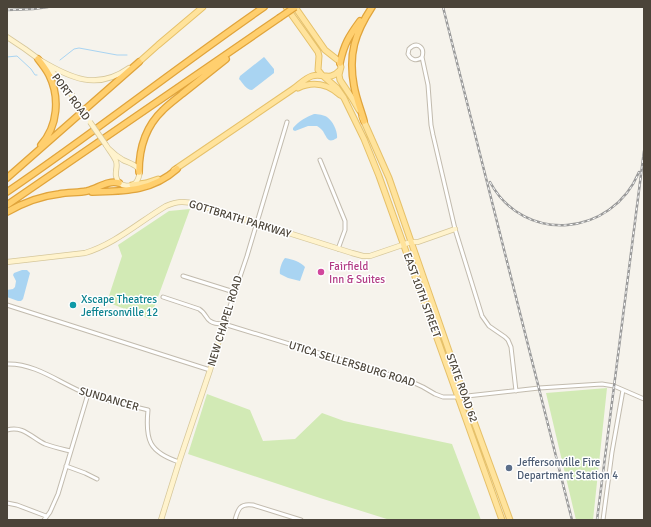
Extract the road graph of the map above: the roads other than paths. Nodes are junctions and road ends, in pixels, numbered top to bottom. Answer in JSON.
{"nodes":[{"id":1,"x":202,"y":7,"type":"edge"},
{"id":2,"x":264,"y":7,"type":"edge"},
{"id":3,"x":286,"y":7,"type":"edge"},
{"id":4,"x":295,"y":7,"type":"edge"},
{"id":5,"x":371,"y":7,"type":"edge"},
{"id":6,"x":7,"y":36,"type":"edge"},
{"id":7,"x":247,"y":40,"type":"junction"},
{"id":8,"x":422,"y":57,"type":"junction"},
{"id":9,"x":38,"y":59,"type":"junction"},
{"id":10,"x":139,"y":62,"type":"junction"},
{"id":11,"x":340,"y":63,"type":"junction"},
{"id":12,"x":339,"y":71,"type":"junction"},
{"id":13,"x":324,"y":77,"type":"junction"},
{"id":14,"x":293,"y":89,"type":"junction"},
{"id":15,"x":347,"y":104,"type":"junction"},
{"id":16,"x":364,"y":121,"type":"junction"},
{"id":17,"x":287,"y":122,"type":"dead end"},
{"id":18,"x":108,"y":147,"type":"junction"},
{"id":19,"x":31,"y":157,"type":"junction"},
{"id":20,"x":320,"y":160,"type":"dead end"},
{"id":21,"x":177,"y":169,"type":"junction"},
{"id":22,"x":139,"y":172,"type":"junction"},
{"id":23,"x":7,"y":178,"type":"edge"},
{"id":24,"x":119,"y":183,"type":"junction"},
{"id":25,"x":132,"y":185,"type":"junction"},
{"id":26,"x":88,"y":191,"type":"junction"},
{"id":27,"x":7,"y":192,"type":"edge"},
{"id":28,"x":7,"y":205,"type":"edge"},
{"id":29,"x":7,"y":212,"type":"edge"},
{"id":30,"x":257,"y":224,"type":"junction"},
{"id":31,"x":455,"y":229,"type":"junction"},
{"id":32,"x":411,"y":242,"type":"junction"},
{"id":33,"x":404,"y":244,"type":"junction"},
{"id":34,"x":338,"y":249,"type":"junction"},
{"id":35,"x":7,"y":262,"type":"edge"},
{"id":36,"x":183,"y":276,"type":"dead end"},
{"id":37,"x":234,"y":292,"type":"junction"},
{"id":38,"x":163,"y":297,"type":"dead end"},
{"id":39,"x":7,"y":305,"type":"edge"},
{"id":40,"x":224,"y":324,"type":"junction"},
{"id":41,"x":7,"y":364,"type":"edge"},
{"id":42,"x":210,"y":370,"type":"junction"},
{"id":43,"x":623,"y":390,"type":"junction"},
{"id":44,"x":516,"y":391,"type":"junction"},
{"id":45,"x":88,"y":394,"type":"junction"},
{"id":46,"x":465,"y":396,"type":"junction"},
{"id":47,"x":458,"y":397,"type":"junction"},
{"id":48,"x":644,"y":399,"type":"edge"},
{"id":49,"x":7,"y":430,"type":"edge"},
{"id":50,"x":70,"y":452,"type":"junction"},
{"id":51,"x":179,"y":462,"type":"junction"},
{"id":52,"x":66,"y":466,"type":"junction"},
{"id":53,"x":97,"y":479,"type":"dead end"},
{"id":54,"x":7,"y":503,"type":"edge"},
{"id":55,"x":45,"y":518,"type":"edge"},
{"id":56,"x":161,"y":520,"type":"edge"},
{"id":57,"x":235,"y":520,"type":"edge"},
{"id":58,"x":301,"y":520,"type":"edge"},
{"id":59,"x":502,"y":520,"type":"edge"},
{"id":60,"x":510,"y":520,"type":"edge"},
{"id":61,"x":603,"y":520,"type":"edge"}],
"edges":[{"from":1,"to":10,"type":"main road"},
{"from":2,"to":27,"type":"highway"},
{"from":3,"to":13,"type":"main road"},
{"from":4,"to":7,"type":"highway","bridge":true},
{"from":4,"to":11,"type":"main road"},
{"from":5,"to":11,"type":"highway"},
{"from":5,"to":16,"type":"highway"},
{"from":6,"to":9,"type":"street","name":"PORT ROAD"},
{"from":7,"to":22,"type":"highway"},
{"from":7,"to":28,"type":"highway"},
{"from":8,"to":8,"type":"street"},
{"from":8,"to":31,"type":"street"},
{"from":9,"to":10,"type":"street"},
{"from":9,"to":18,"type":"street","name":"PORT ROAD","bridge":true},
{"from":9,"to":19,"type":"highway"},
{"from":10,"to":19,"type":"highway"},
{"from":11,"to":12,"type":"main road"},
{"from":12,"to":13,"type":"main road"},
{"from":12,"to":16,"type":"main road"},
{"from":13,"to":14,"type":"main road"},
{"from":13,"to":15,"type":"main road","name":"EAST 10TH STREET"},
{"from":14,"to":15,"type":"main road"},
{"from":14,"to":21,"type":"main road"},
{"from":15,"to":33,"type":"main road","name":"EAST 10TH STREET"},
{"from":16,"to":32,"type":"main road","name":"STATE ROAD 62"},
{"from":17,"to":30,"type":"street","name":"NEW CHAPEL ROAD"},
{"from":18,"to":22,"type":"street"},
{"from":18,"to":24,"type":"street"},
{"from":19,"to":23,"type":"highway"},
{"from":20,"to":34,"type":"street"},
{"from":21,"to":25,"type":"main road"},
{"from":21,"to":26,"type":"highway"},
{"from":22,"to":25,"type":"street"},
{"from":24,"to":25,"type":"street"},
{"from":24,"to":26,"type":"highway"},
{"from":26,"to":29,"type":"highway"},
{"from":30,"to":34,"type":"street","name":"GOTTBRATH PARKWAY"},
{"from":30,"to":35,"type":"street","name":"GOTTBRATH PARKWAY"},
{"from":30,"to":37,"type":"street","name":"NEW CHAPEL ROAD"},
{"from":31,"to":32,"type":"street","name":"GOTTBRATH PARKWAY"},
{"from":31,"to":44,"type":"street"},
{"from":32,"to":33,"type":"street","name":"GOTTBRATH PARKWAY"},
{"from":32,"to":46,"type":"main road","name":"STATE ROAD 62"},
{"from":33,"to":34,"type":"street","name":"GOTTBRATH PARKWAY"},
{"from":33,"to":47,"type":"main road","name":"EAST 10TH STREET"},
{"from":36,"to":37,"type":"street"},
{"from":37,"to":40,"type":"street","name":"NEW CHAPEL ROAD"},
{"from":38,"to":40,"type":"street","name":"UTICA SELLERSBURG ROAD"},
{"from":39,"to":42,"type":"street"},
{"from":40,"to":42,"type":"street","name":"NEW CHAPEL ROAD"},
{"from":40,"to":47,"type":"street","name":"UTICA SELLERSBURG ROAD"},
{"from":41,"to":45,"type":"street","name":"SUNDANCER"},
{"from":42,"to":51,"type":"street","name":"NEW CHAPEL ROAD"},
{"from":43,"to":44,"type":"street","name":"UTICA SELLERSBURG ROAD"},
{"from":43,"to":48,"type":"street","name":"UTICA SELLERSBURG ROAD"},
{"from":43,"to":61,"type":"street"},
{"from":44,"to":46,"type":"street","name":"UTICA SELLERSBURG ROAD"},
{"from":45,"to":50,"type":"street"},
{"from":45,"to":51,"type":"street","name":"SUNDANCER"},
{"from":46,"to":47,"type":"street","name":"UTICA SELLERSBURG ROAD"},
{"from":46,"to":60,"type":"main road","name":"STATE ROAD 62"},
{"from":47,"to":59,"type":"main road","name":"EAST 10TH STREET"},
{"from":49,"to":50,"type":"street"},
{"from":50,"to":52,"type":"street"},
{"from":51,"to":56,"type":"street","name":"NEW CHAPEL ROAD"},
{"from":52,"to":53,"type":"street"},
{"from":52,"to":55,"type":"street"},
{"from":54,"to":55,"type":"street"},
{"from":57,"to":58,"type":"street"}]}
